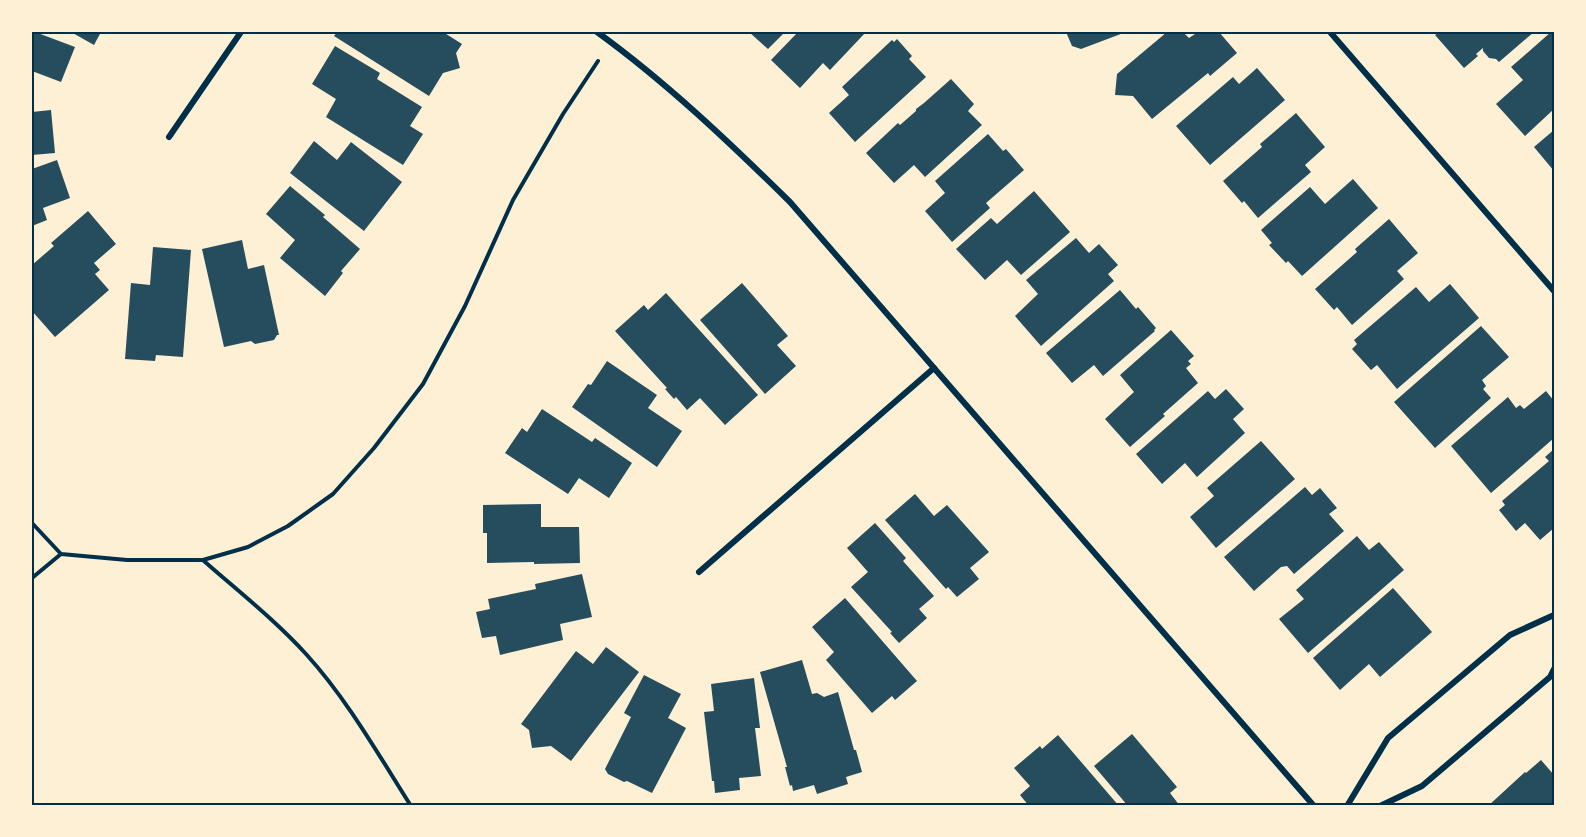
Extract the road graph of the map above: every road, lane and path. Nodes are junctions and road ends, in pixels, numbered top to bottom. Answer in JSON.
{"nodes":[{"id":1,"x":241,"y":32,"type":"edge"},
{"id":2,"x":597,"y":32,"type":"edge"},
{"id":3,"x":1330,"y":32,"type":"edge"},
{"id":4,"x":611,"y":42,"type":"junction"},
{"id":5,"x":169,"y":137,"type":"dead end"},
{"id":6,"x":1554,"y":291,"type":"edge"},
{"id":7,"x":934,"y":368,"type":"junction"},
{"id":8,"x":32,"y":523,"type":"edge"},
{"id":9,"x":61,"y":554,"type":"junction"},
{"id":10,"x":203,"y":560,"type":"junction"},
{"id":11,"x":699,"y":572,"type":"dead end"},
{"id":12,"x":32,"y":578,"type":"edge"},
{"id":13,"x":1554,"y":615,"type":"edge"},
{"id":14,"x":1554,"y":669,"type":"edge"},
{"id":15,"x":411,"y":806,"type":"edge"},
{"id":16,"x":1314,"y":806,"type":"edge"},
{"id":17,"x":1347,"y":806,"type":"edge"},
{"id":18,"x":1380,"y":806,"type":"edge"}],
"edges":[{"from":1,"to":5,"type":"street"},
{"from":2,"to":4,"type":"street"},
{"from":3,"to":6,"type":"street"},
{"from":4,"to":7,"type":"street"},
{"from":4,"to":10,"type":"path"},
{"from":7,"to":11,"type":"street"},
{"from":7,"to":16,"type":"street"},
{"from":8,"to":9,"type":"path"},
{"from":9,"to":10,"type":"path"},
{"from":9,"to":12,"type":"path"},
{"from":10,"to":15,"type":"path"},
{"from":13,"to":17,"type":"street"},
{"from":14,"to":18,"type":"street"}]}
